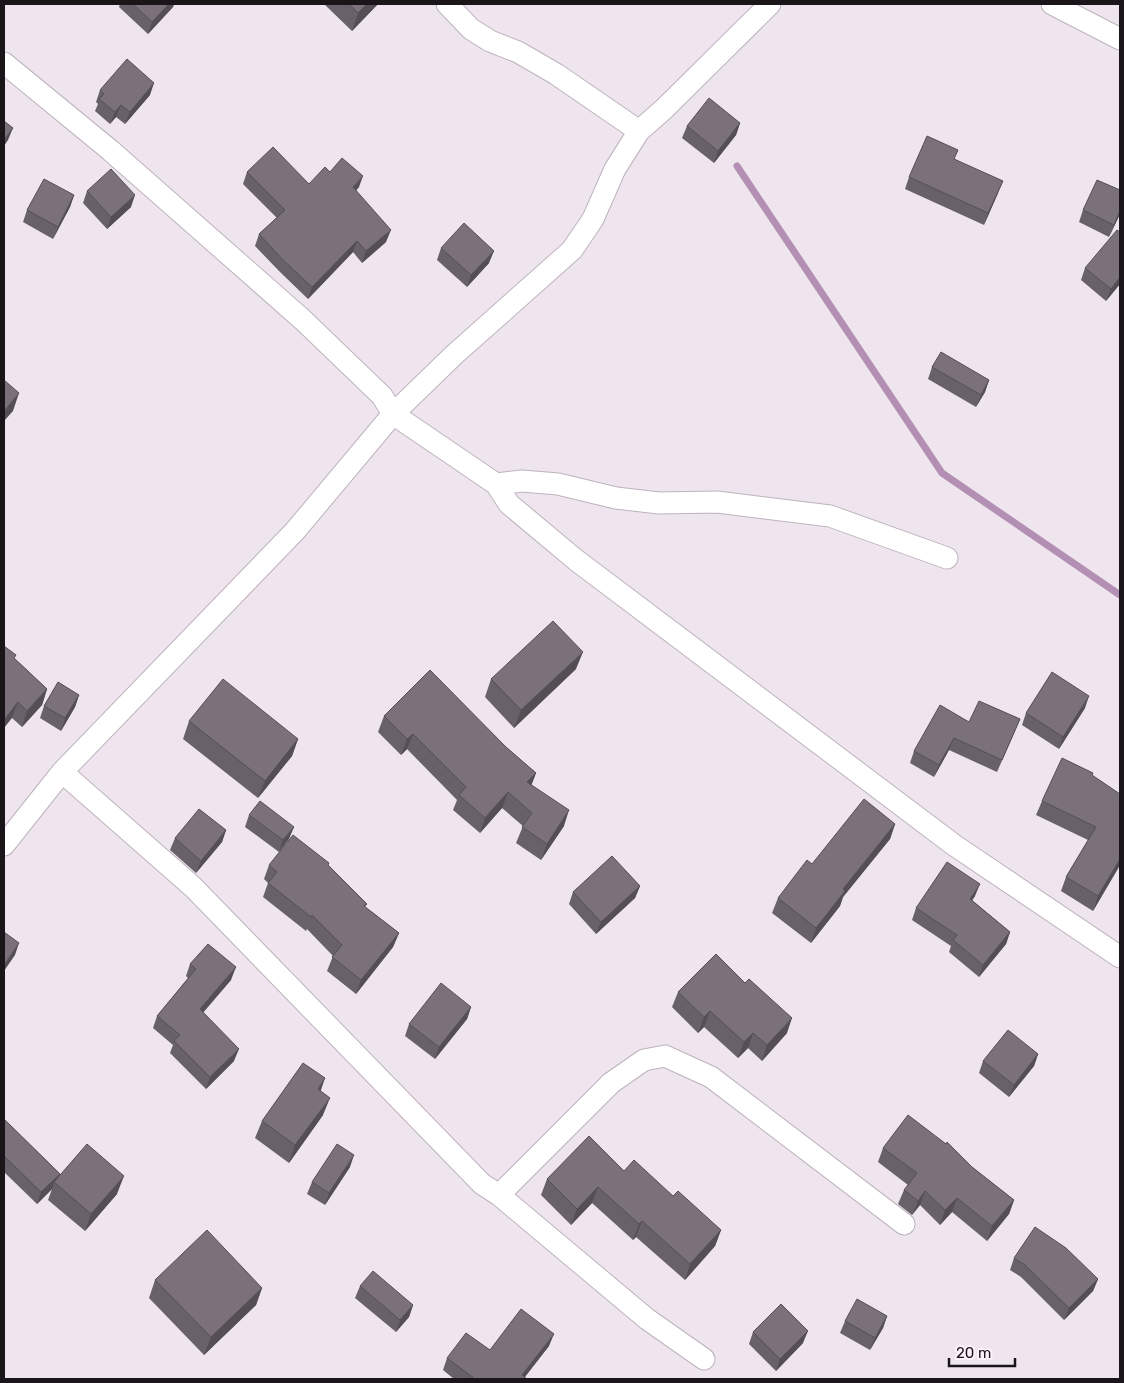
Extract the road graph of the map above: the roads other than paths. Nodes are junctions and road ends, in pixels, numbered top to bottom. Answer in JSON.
{"nodes":[{"id":1,"x":447,"y":4,"type":"edge"},
{"id":2,"x":770,"y":4,"type":"edge"},
{"id":3,"x":1052,"y":4,"type":"edge"},
{"id":4,"x":1120,"y":39,"type":"edge"},
{"id":5,"x":4,"y":63,"type":"edge"},
{"id":6,"x":639,"y":131,"type":"junction"},
{"id":7,"x":393,"y":414,"type":"junction"},
{"id":8,"x":496,"y":484,"type":"junction"},
{"id":9,"x":947,"y":558,"type":"dead end"},
{"id":10,"x":62,"y":772,"type":"junction"},
{"id":11,"x":4,"y":844,"type":"edge"},
{"id":12,"x":1120,"y":957,"type":"edge"},
{"id":13,"x":499,"y":1195,"type":"junction"},
{"id":14,"x":904,"y":1224,"type":"dead end"},
{"id":15,"x":704,"y":1360,"type":"dead end"}],
"edges":[{"from":1,"to":6,"type":"street"},
{"from":2,"to":6,"type":"street"},
{"from":3,"to":4,"type":"street"},
{"from":5,"to":7,"type":"street"},
{"from":6,"to":7,"type":"street"},
{"from":7,"to":8,"type":"street"},
{"from":7,"to":10,"type":"street"},
{"from":8,"to":9,"type":"street"},
{"from":8,"to":12,"type":"street"},
{"from":10,"to":11,"type":"street"},
{"from":10,"to":13,"type":"street"},
{"from":13,"to":14,"type":"street"},
{"from":13,"to":15,"type":"street"}]}
